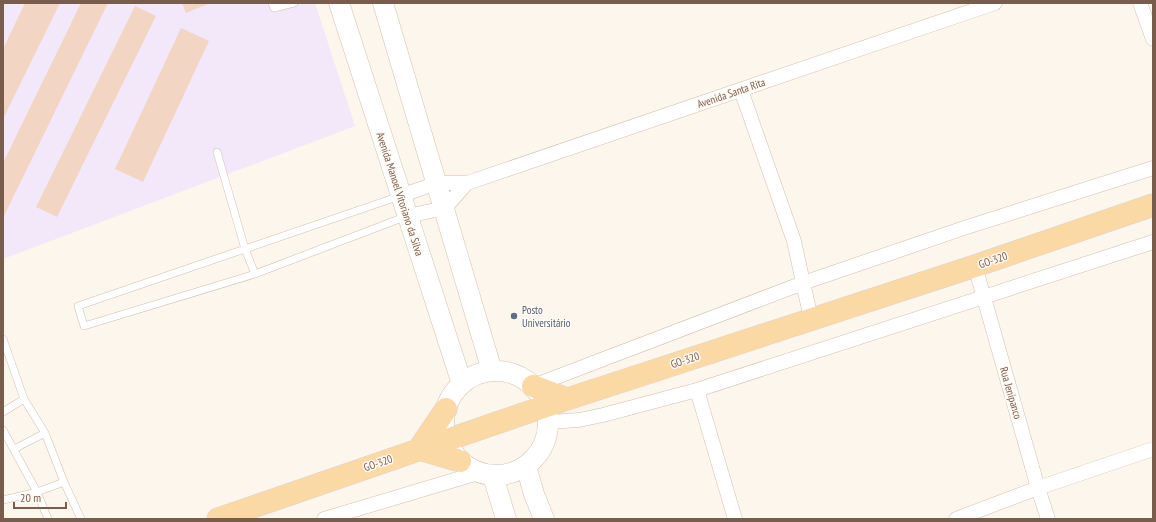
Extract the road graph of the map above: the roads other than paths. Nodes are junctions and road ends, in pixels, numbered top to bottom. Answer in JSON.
{"nodes":[{"id":1,"x":272,"y":3,"type":"edge"},
{"id":2,"x":294,"y":3,"type":"edge"},
{"id":3,"x":339,"y":3,"type":"edge"},
{"id":4,"x":384,"y":3,"type":"edge"},
{"id":5,"x":995,"y":3,"type":"edge"},
{"id":6,"x":1140,"y":3,"type":"edge"},
{"id":7,"x":1153,"y":39,"type":"edge"},
{"id":8,"x":741,"y":90,"type":"junction"},
{"id":9,"x":218,"y":152,"type":"dead end"},
{"id":10,"x":1153,"y":168,"type":"edge"},
{"id":11,"x":437,"y":183,"type":"junction"},
{"id":12,"x":467,"y":183,"type":"junction"},
{"id":13,"x":400,"y":196,"type":"junction"},
{"id":14,"x":1153,"y":205,"type":"edge"},
{"id":15,"x":445,"y":208,"type":"junction"},
{"id":16,"x":407,"y":216,"type":"junction"},
{"id":17,"x":1153,"y":242,"type":"edge"},
{"id":18,"x":245,"y":249,"type":"junction"},
{"id":19,"x":975,"y":266,"type":"junction"},
{"id":20,"x":255,"y":274,"type":"junction"},
{"id":21,"x":803,"y":283,"type":"junction"},
{"id":22,"x":984,"y":297,"type":"junction"},
{"id":23,"x":811,"y":319,"type":"junction"},
{"id":24,"x":3,"y":339,"type":"edge"},
{"id":25,"x":492,"y":371,"type":"junction"},
{"id":26,"x":462,"y":384,"type":"junction"},
{"id":27,"x":533,"y":386,"type":"junction"},
{"id":28,"x":697,"y":390,"type":"junction"},
{"id":29,"x":24,"y":399,"type":"junction"},
{"id":30,"x":567,"y":399,"type":"junction"},
{"id":31,"x":446,"y":409,"type":"junction"},
{"id":32,"x":3,"y":412,"type":"edge"},
{"id":33,"x":548,"y":414,"type":"junction"},
{"id":34,"x":3,"y":430,"type":"edge"},
{"id":35,"x":44,"y":433,"type":"junction"},
{"id":36,"x":446,"y":439,"type":"junction"},
{"id":37,"x":14,"y":449,"type":"junction"},
{"id":38,"x":419,"y":449,"type":"junction"},
{"id":39,"x":1153,"y":449,"type":"edge"},
{"id":40,"x":460,"y":461,"type":"junction"},
{"id":41,"x":526,"y":466,"type":"junction"},
{"id":42,"x":486,"y":474,"type":"junction"},
{"id":43,"x":64,"y":482,"type":"junction"},
{"id":44,"x":1038,"y":488,"type":"junction"},
{"id":45,"x":37,"y":492,"type":"junction"},
{"id":46,"x":3,"y":500,"type":"edge"},
{"id":47,"x":48,"y":519,"type":"edge"},
{"id":48,"x":81,"y":519,"type":"edge"},
{"id":49,"x":218,"y":519,"type":"edge"},
{"id":50,"x":324,"y":519,"type":"edge"},
{"id":51,"x":506,"y":519,"type":"edge"},
{"id":52,"x":544,"y":519,"type":"edge"},
{"id":53,"x":735,"y":519,"type":"edge"},
{"id":54,"x":956,"y":519,"type":"edge"},
{"id":55,"x":1048,"y":519,"type":"edge"}],
"edges":[{"from":1,"to":2,"type":"lane"},
{"from":3,"to":13,"type":"street","name":"Avenida Manoel Vitoriano da Silva"},
{"from":4,"to":11,"type":"street"},
{"from":5,"to":8,"type":"street","name":"Avenida Santa Rita"},
{"from":6,"to":7,"type":"street"},
{"from":8,"to":12,"type":"street","name":"Avenida Santa Rita"},
{"from":8,"to":21,"type":"street"},
{"from":9,"to":18,"type":"lane"},
{"from":10,"to":21,"type":"street"},
{"from":11,"to":12,"type":"street","name":"Avenida Santa Rita"},
{"from":11,"to":13,"type":"street","name":"Avenida Santa Rita"},
{"from":11,"to":15,"type":"street"},
{"from":12,"to":15,"type":"street","name":"Avenida Santa Rita"},
{"from":13,"to":16,"type":"street","name":"Avenida Manoel Vitoriano da Silva"},
{"from":13,"to":18,"type":"lane"},
{"from":14,"to":19,"type":"main road","name":"GO-320","number":"GO-320"},
{"from":15,"to":16,"type":"street"},
{"from":15,"to":25,"type":"street"},
{"from":16,"to":20,"type":"lane"},
{"from":16,"to":26,"type":"street","name":"Avenida Manoel Vitoriano da Silva"},
{"from":17,"to":22,"type":"street"},
{"from":18,"to":20,"type":"lane"},
{"from":18,"to":20,"type":"lane"},
{"from":19,"to":22,"type":"street","name":"Rua Jenipanco"},
{"from":19,"to":23,"type":"main road","name":"GO-320","number":"GO-320"},
{"from":21,"to":23,"type":"street"},
{"from":21,"to":27,"type":"street"},
{"from":22,"to":28,"type":"street"},
{"from":22,"to":44,"type":"street","name":"Rua Jenipanco"},
{"from":23,"to":30,"type":"main road","name":"GO-320","number":"GO-320"},
{"from":24,"to":29,"type":"lane"},
{"from":25,"to":26,"type":"street"},
{"from":25,"to":27,"type":"street"},
{"from":26,"to":31,"type":"street"},
{"from":27,"to":30,"type":"main road"},
{"from":27,"to":33,"type":"street"},
{"from":28,"to":33,"type":"street"},
{"from":28,"to":53,"type":"street"},
{"from":29,"to":32,"type":"lane"},
{"from":29,"to":35,"type":"lane"},
{"from":30,"to":33,"type":"main road","name":"GO-320","number":"GO-320"},
{"from":31,"to":36,"type":"street"},
{"from":31,"to":38,"type":"main road"},
{"from":33,"to":36,"type":"main road","name":"GO-320","number":"GO-320"},
{"from":33,"to":41,"type":"street"},
{"from":34,"to":37,"type":"lane"},
{"from":35,"to":37,"type":"lane"},
{"from":35,"to":43,"type":"lane"},
{"from":36,"to":38,"type":"main road","name":"GO-320","number":"GO-320"},
{"from":36,"to":40,"type":"street"},
{"from":37,"to":45,"type":"lane"},
{"from":38,"to":40,"type":"main road"},
{"from":38,"to":49,"type":"main road","name":"GO-320","number":"GO-320"},
{"from":39,"to":44,"type":"street"},
{"from":40,"to":42,"type":"street"},
{"from":41,"to":42,"type":"street"},
{"from":41,"to":52,"type":"street"},
{"from":42,"to":50,"type":"street"},
{"from":42,"to":51,"type":"street"},
{"from":43,"to":45,"type":"lane"},
{"from":43,"to":48,"type":"lane"},
{"from":44,"to":54,"type":"street"},
{"from":44,"to":55,"type":"street","name":"Rua Jenipanco"},
{"from":45,"to":46,"type":"lane"},
{"from":45,"to":47,"type":"lane"}]}
